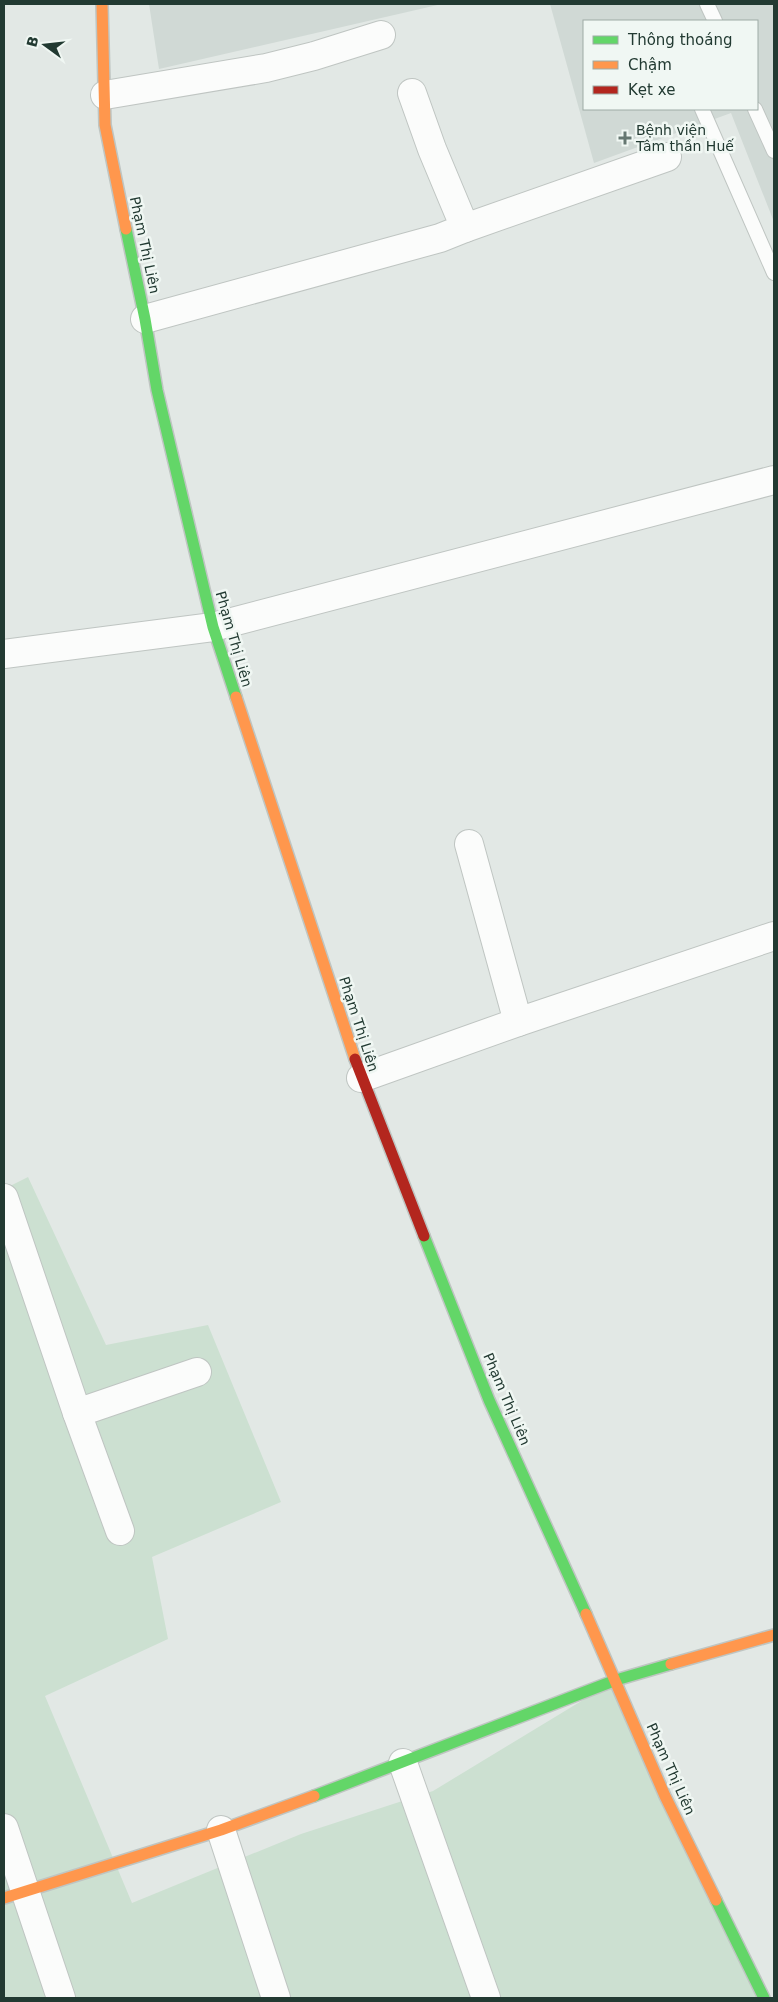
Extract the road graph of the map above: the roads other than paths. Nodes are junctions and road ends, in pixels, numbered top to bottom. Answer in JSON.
{"nodes":[{"id":1,"x":102,"y":4,"type":"edge"},
{"id":2,"x":707,"y":4,"type":"edge"},
{"id":3,"x":715,"y":20,"type":"edge"},
{"id":4,"x":381,"y":34,"type":"dead end"},
{"id":5,"x":412,"y":93,"type":"dead end"},
{"id":6,"x":105,"y":95,"type":"junction"},
{"id":7,"x":702,"y":110,"type":"edge"},
{"id":8,"x":755,"y":110,"type":"edge"},
{"id":9,"x":774,"y":151,"type":"edge"},
{"id":10,"x":667,"y":157,"type":"dead end"},
{"id":11,"x":464,"y":228,"type":"junction"},
{"id":12,"x":774,"y":273,"type":"edge"},
{"id":13,"x":145,"y":319,"type":"junction"},
{"id":14,"x":774,"y":480,"type":"edge"},
{"id":15,"x":213,"y":627,"type":"junction"},
{"id":16,"x":4,"y":654,"type":"edge"},
{"id":17,"x":469,"y":844,"type":"dead end"},
{"id":18,"x":774,"y":936,"type":"edge"},
{"id":19,"x":518,"y":1022,"type":"junction"},
{"id":20,"x":361,"y":1078,"type":"junction"},
{"id":21,"x":4,"y":1198,"type":"edge"},
{"id":22,"x":197,"y":1372,"type":"dead end"},
{"id":23,"x":77,"y":1413,"type":"junction"},
{"id":24,"x":120,"y":1531,"type":"dead end"},
{"id":25,"x":774,"y":1635,"type":"edge"},
{"id":26,"x":616,"y":1680,"type":"junction"},
{"id":27,"x":403,"y":1763,"type":"junction"},
{"id":28,"x":4,"y":1828,"type":"edge"},
{"id":29,"x":221,"y":1830,"type":"junction"},
{"id":30,"x":14,"y":1894,"type":"edge"},
{"id":31,"x":61,"y":1998,"type":"edge"},
{"id":32,"x":276,"y":1998,"type":"edge"},
{"id":33,"x":486,"y":1998,"type":"edge"},
{"id":34,"x":764,"y":1998,"type":"edge"}],
"edges":[{"from":1,"to":6,"type":"street","name":"Phạm Thị Liên"},
{"from":2,"to":3,"type":"lane"},
{"from":4,"to":6,"type":"street"},
{"from":5,"to":11,"type":"street"},
{"from":6,"to":13,"type":"street","name":"Phạm Thị Liên"},
{"from":7,"to":12,"type":"lane"},
{"from":8,"to":9,"type":"lane"},
{"from":10,"to":11,"type":"street"},
{"from":11,"to":13,"type":"street"},
{"from":13,"to":15,"type":"street","name":"Phạm Thị Liên"},
{"from":14,"to":15,"type":"street"},
{"from":15,"to":16,"type":"street"},
{"from":15,"to":20,"type":"street","name":"Phạm Thị Liên"},
{"from":17,"to":19,"type":"street"},
{"from":18,"to":19,"type":"street"},
{"from":19,"to":20,"type":"street"},
{"from":20,"to":26,"type":"street","name":"Phạm Thị Liên"},
{"from":21,"to":23,"type":"street"},
{"from":22,"to":23,"type":"street"},
{"from":23,"to":24,"type":"street"},
{"from":25,"to":26,"type":"street"},
{"from":26,"to":27,"type":"street"},
{"from":26,"to":34,"type":"street","name":"Phạm Thị Liên"},
{"from":27,"to":29,"type":"street"},
{"from":27,"to":33,"type":"street"},
{"from":28,"to":30,"type":"street"},
{"from":29,"to":30,"type":"street"},
{"from":29,"to":32,"type":"street"},
{"from":30,"to":31,"type":"street"}]}
